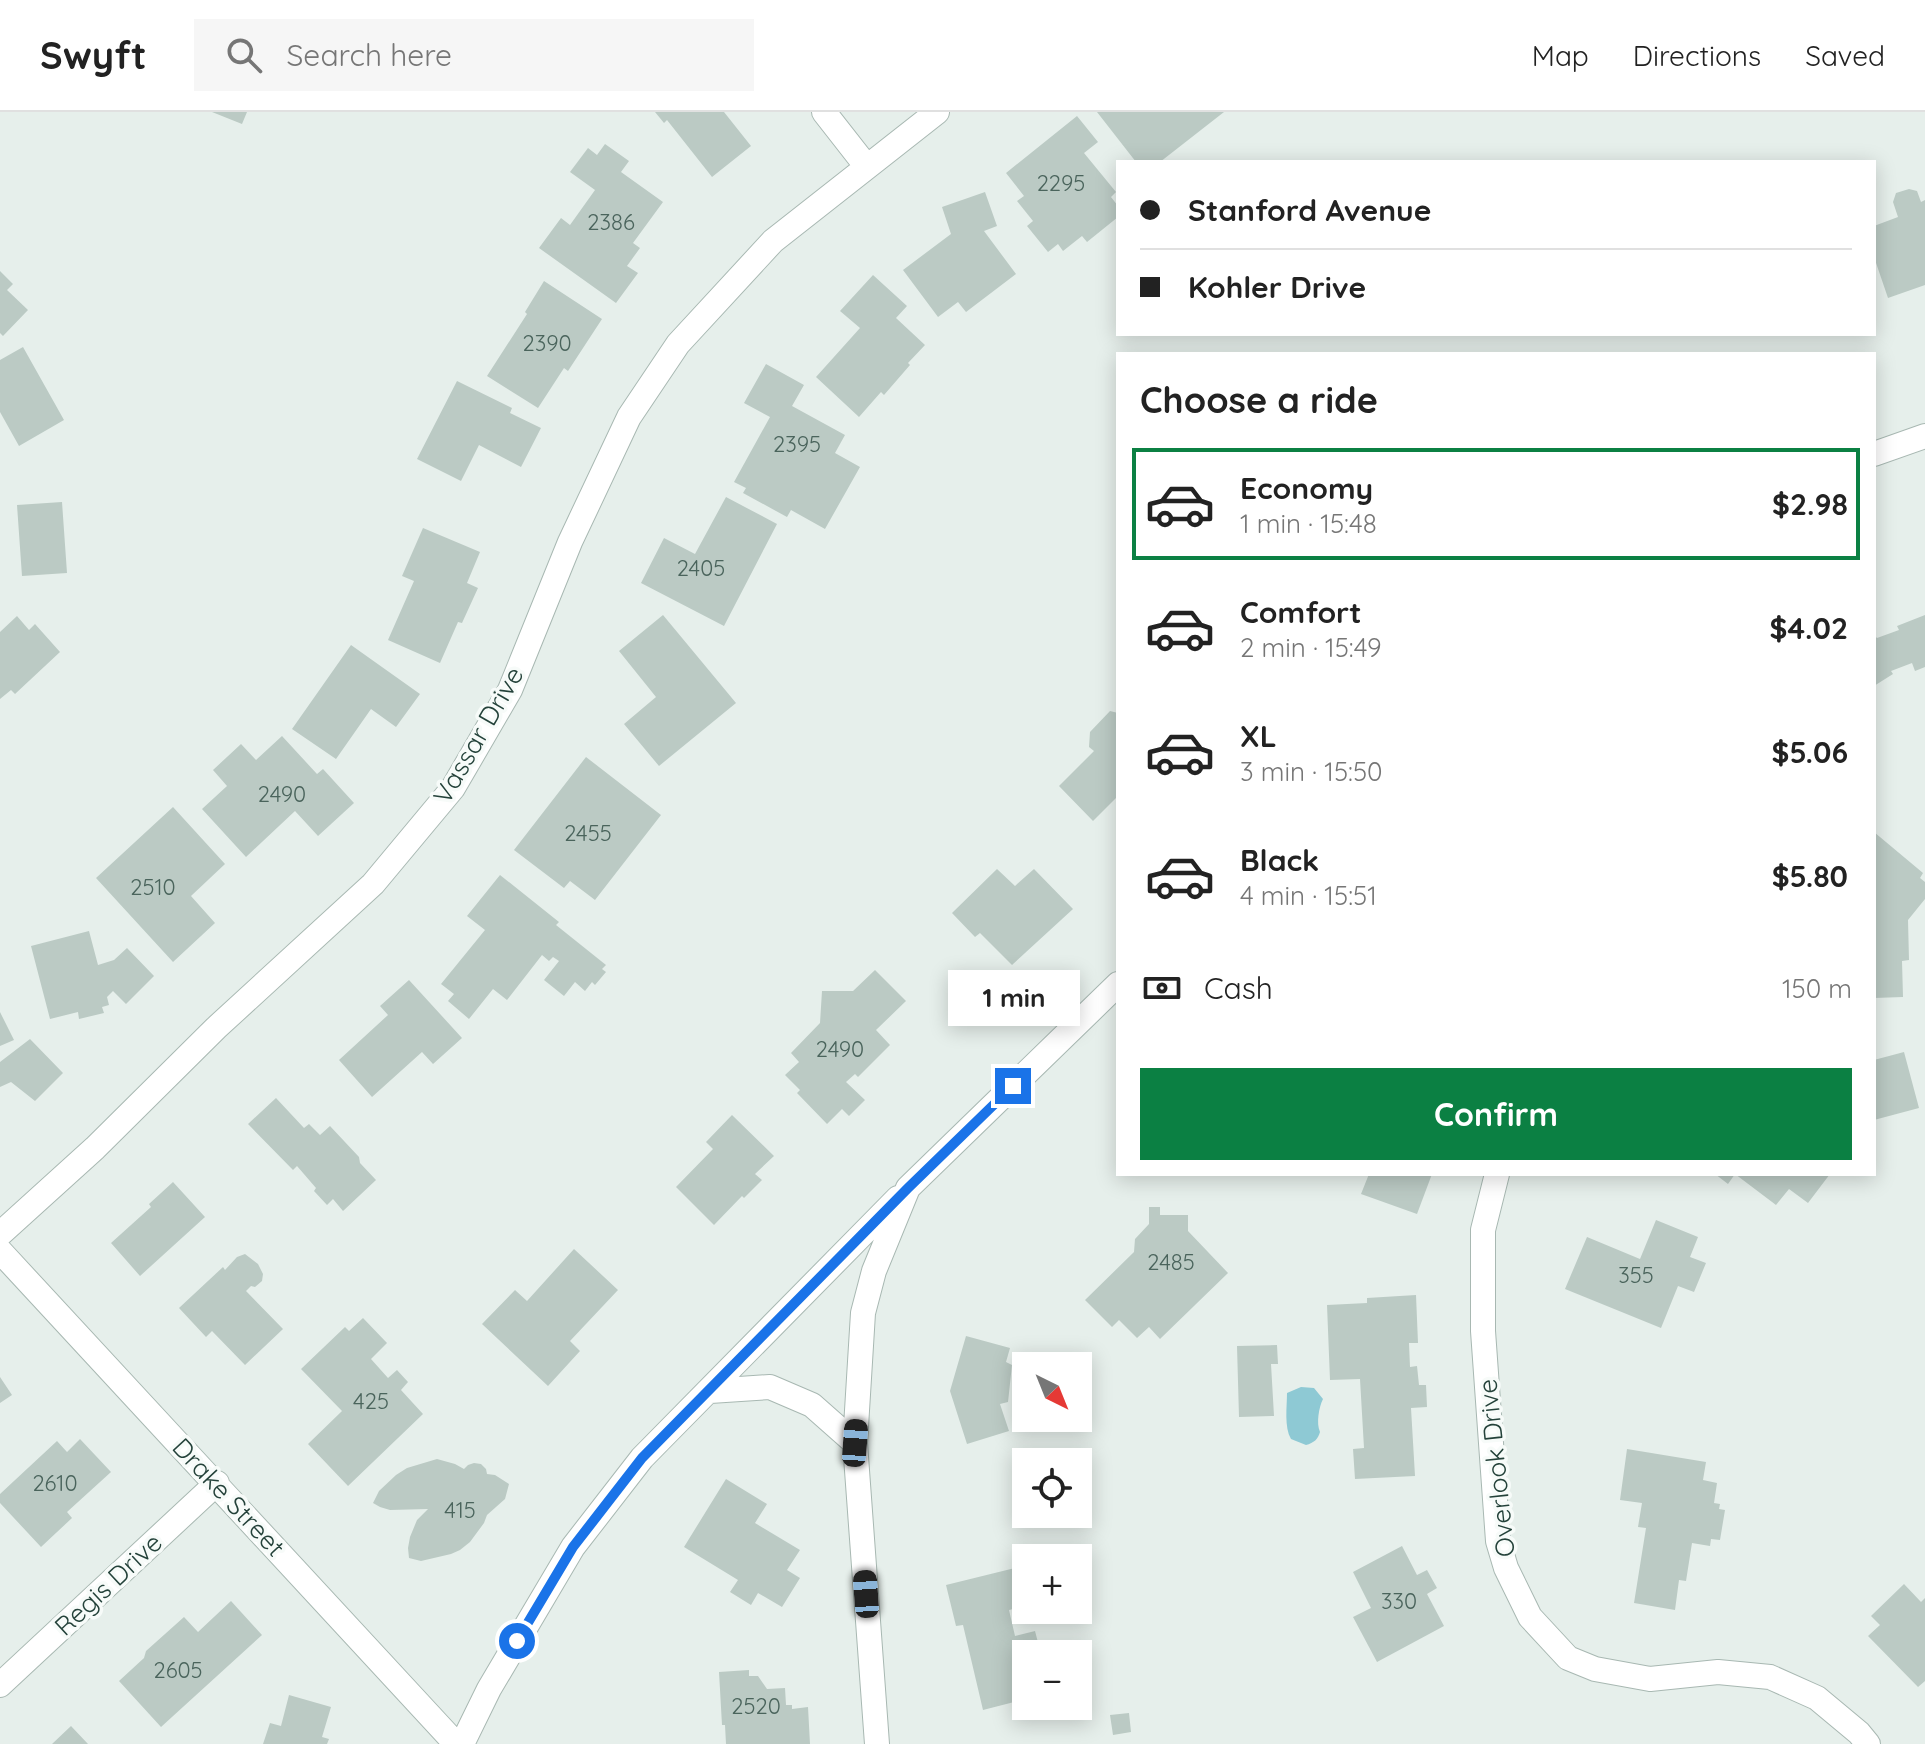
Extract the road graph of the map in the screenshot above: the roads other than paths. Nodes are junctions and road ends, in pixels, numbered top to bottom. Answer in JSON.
{"nodes":[{"id":1,"x":824,"y":112,"type":"edge"},
{"id":2,"x":937,"y":112,"type":"edge"},
{"id":3,"x":867,"y":167,"type":"junction"},
{"id":4,"x":1925,"y":436,"type":"edge"},
{"id":5,"x":1876,"y":453,"type":"edge"},
{"id":6,"x":1116,"y":986,"type":"edge"},
{"id":7,"x":1496,"y":1176,"type":"edge"},
{"id":8,"x":908,"y":1188,"type":"junction"},
{"id":9,"x":0,"y":1234,"type":"edge"},
{"id":10,"x":0,"y":1251,"type":"edge"},
{"id":11,"x":710,"y":1391,"type":"junction"},
{"id":12,"x":855,"y":1443,"type":"junction"},
{"id":13,"x":217,"y":1483,"type":"junction"},
{"id":14,"x":0,"y":1685,"type":"edge"},
{"id":15,"x":459,"y":1744,"type":"edge"},
{"id":16,"x":877,"y":1744,"type":"edge"},
{"id":17,"x":1868,"y":1744,"type":"edge"}],
"edges":[{"from":1,"to":3,"type":"street"},
{"from":2,"to":3,"type":"street","name":"Vassar Drive"},
{"from":3,"to":9,"type":"street","name":"Vassar Drive"},
{"from":4,"to":5,"type":"street"},
{"from":6,"to":8,"type":"street"},
{"from":7,"to":17,"type":"street","name":"Overlook Drive"},
{"from":8,"to":11,"type":"street"},
{"from":8,"to":12,"type":"street"},
{"from":10,"to":13,"type":"street","name":"Drake Street"},
{"from":11,"to":12,"type":"street"},
{"from":11,"to":15,"type":"street"},
{"from":12,"to":16,"type":"street"},
{"from":13,"to":14,"type":"street","name":"Regis Drive"},
{"from":13,"to":15,"type":"street","name":"Drake Street"}]}
